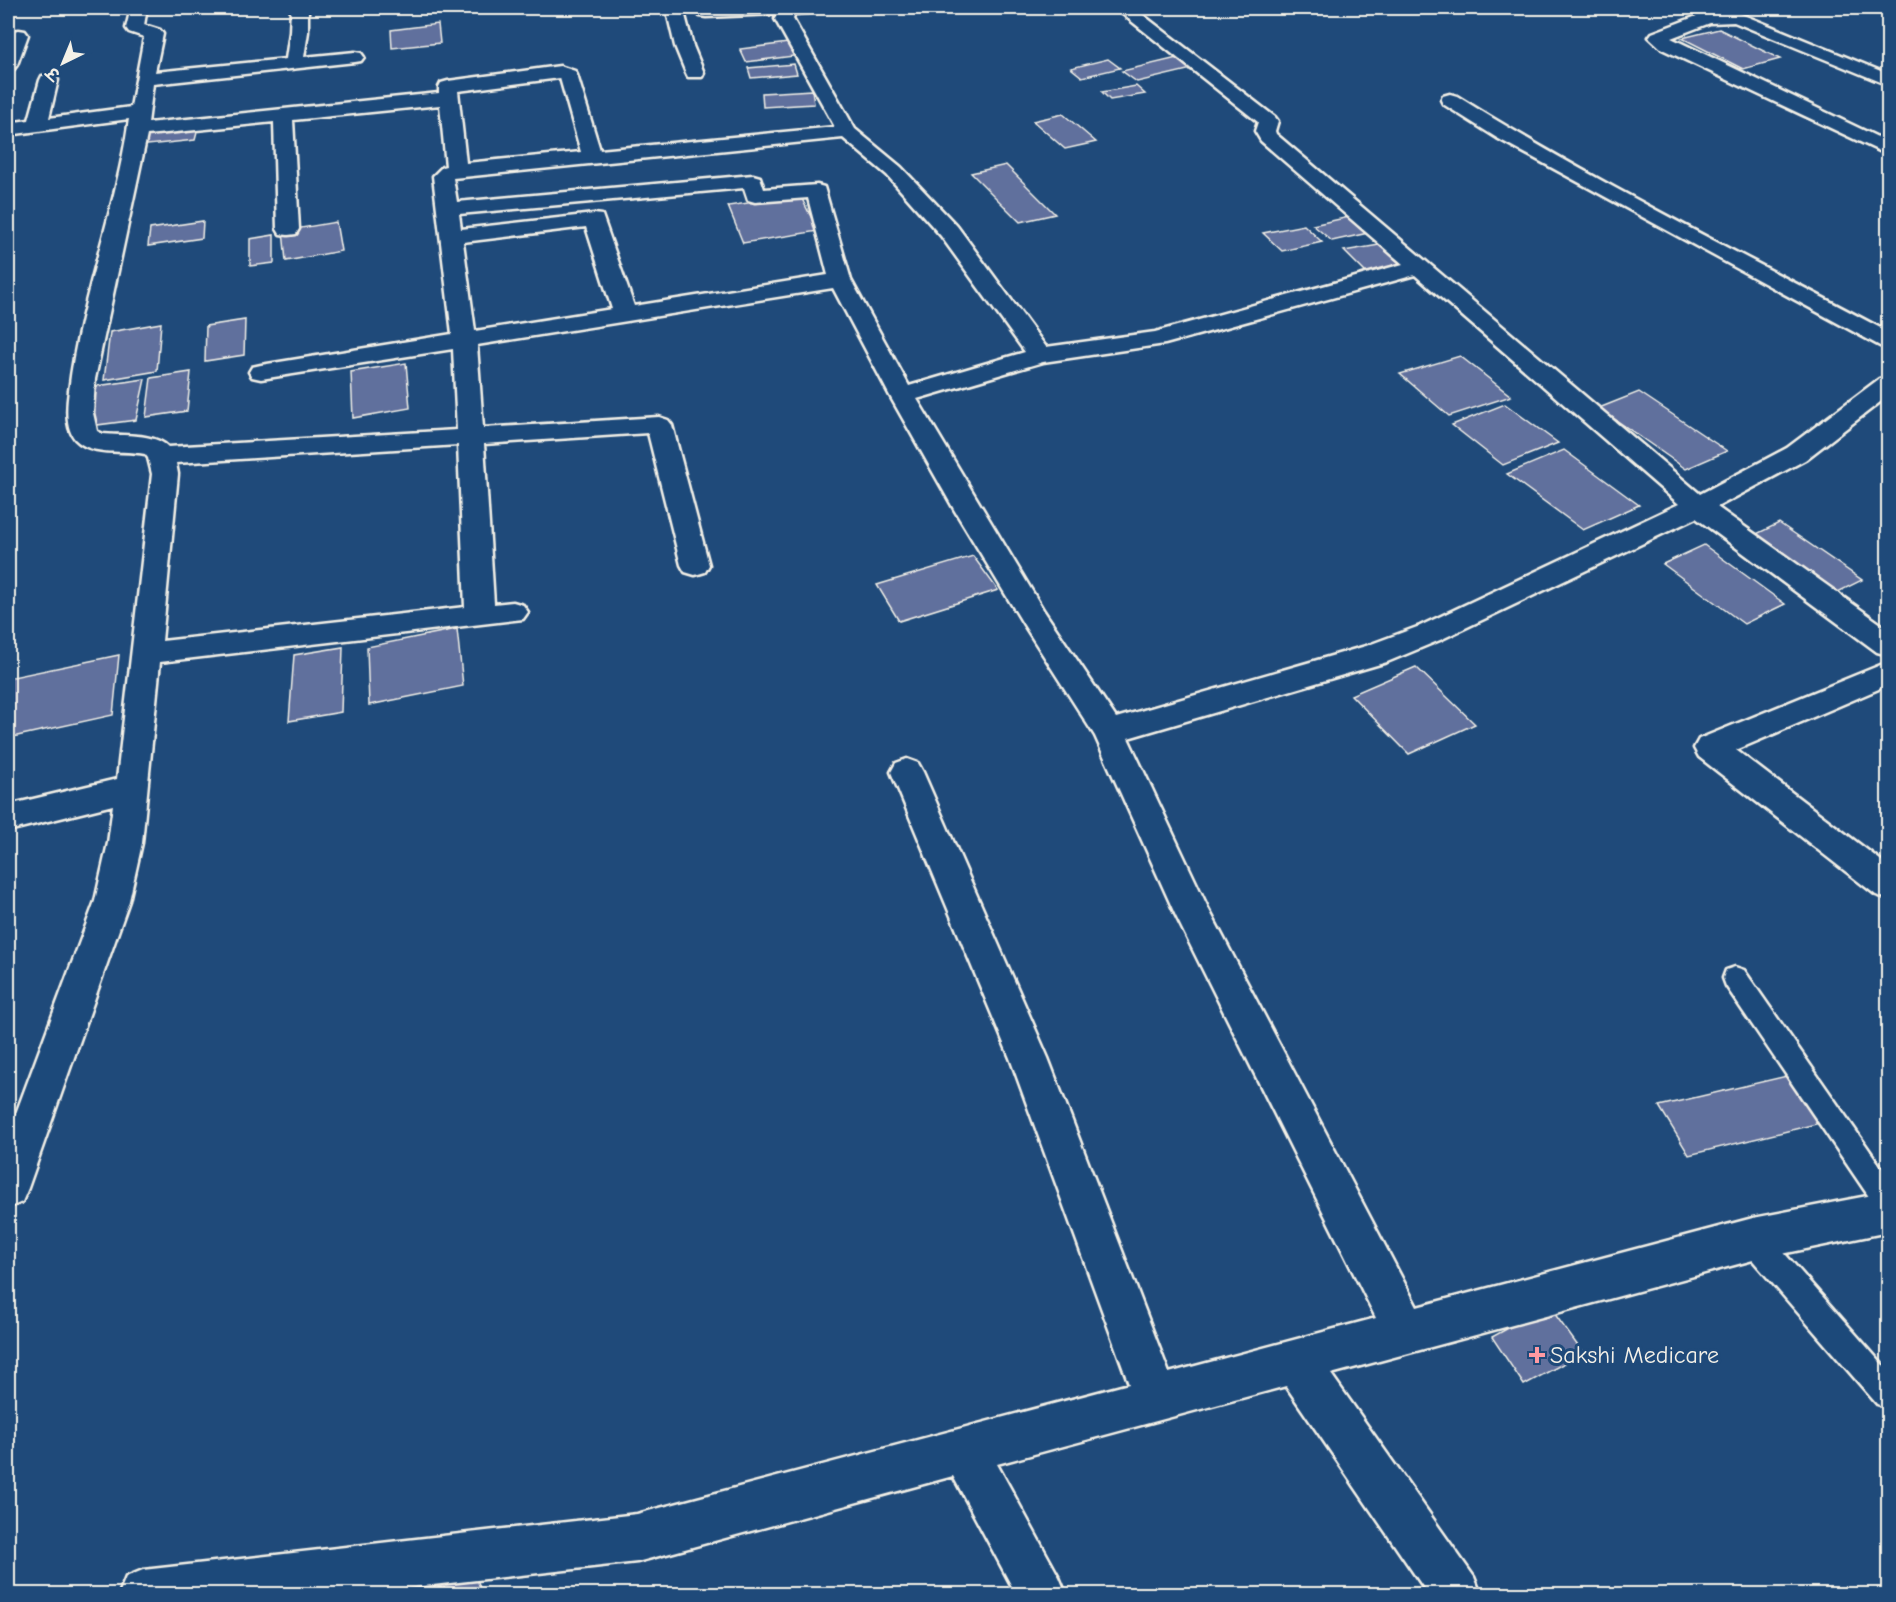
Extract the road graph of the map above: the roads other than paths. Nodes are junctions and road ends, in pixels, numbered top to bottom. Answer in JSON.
{"nodes":[{"id":1,"x":139,"y":8,"type":"edge"},
{"id":2,"x":299,"y":8,"type":"edge"},
{"id":3,"x":674,"y":8,"type":"edge"},
{"id":4,"x":811,"y":8,"type":"edge"},
{"id":5,"x":1124,"y":8,"type":"edge"},
{"id":6,"x":788,"y":10,"type":"junction"},
{"id":7,"x":706,"y":12,"type":"dead end"},
{"id":8,"x":19,"y":35,"type":"dead end"},
{"id":9,"x":355,"y":57,"type":"dead end"},
{"id":10,"x":294,"y":63,"type":"junction"},
{"id":11,"x":8,"y":65,"type":"edge"},
{"id":12,"x":695,"y":73,"type":"dead end"},
{"id":13,"x":144,"y":79,"type":"junction"},
{"id":14,"x":49,"y":80,"type":"dead end"},
{"id":15,"x":1888,"y":80,"type":"edge"},
{"id":16,"x":450,"y":98,"type":"junction"},
{"id":17,"x":1450,"y":100,"type":"dead end"},
{"id":18,"x":283,"y":115,"type":"junction"},
{"id":19,"x":139,"y":121,"type":"junction"},
{"id":20,"x":38,"y":125,"type":"junction"},
{"id":21,"x":8,"y":129,"type":"edge"},
{"id":22,"x":847,"y":132,"type":"junction"},
{"id":23,"x":1888,"y":150,"type":"edge"},
{"id":24,"x":592,"y":156,"type":"junction"},
{"id":25,"x":457,"y":170,"type":"junction"},
{"id":26,"x":447,"y":208,"type":"junction"},
{"id":27,"x":560,"y":211,"type":"junction"},
{"id":28,"x":288,"y":229,"type":"dead end"},
{"id":29,"x":450,"y":237,"type":"junction"},
{"id":30,"x":1417,"y":267,"type":"junction"},
{"id":31,"x":840,"y":280,"type":"junction"},
{"id":32,"x":626,"y":315,"type":"junction"},
{"id":33,"x":465,"y":341,"type":"junction"},
{"id":34,"x":1888,"y":341,"type":"edge"},
{"id":35,"x":1040,"y":355,"type":"junction"},
{"id":36,"x":261,"y":372,"type":"dead end"},
{"id":37,"x":1888,"y":384,"type":"edge"},
{"id":38,"x":902,"y":396,"type":"junction"},
{"id":39,"x":470,"y":437,"type":"junction"},
{"id":40,"x":161,"y":456,"type":"junction"},
{"id":41,"x":1698,"y":506,"type":"junction"},
{"id":42,"x":695,"y":565,"type":"dead end"},
{"id":43,"x":513,"y":612,"type":"dead end"},
{"id":44,"x":480,"y":615,"type":"junction"},
{"id":45,"x":1888,"y":644,"type":"edge"},
{"id":46,"x":147,"y":652,"type":"junction"},
{"id":47,"x":1888,"y":673,"type":"edge"},
{"id":48,"x":1109,"y":732,"type":"junction"},
{"id":49,"x":907,"y":772,"type":"dead end"},
{"id":50,"x":132,"y":788,"type":"junction"},
{"id":51,"x":8,"y":818,"type":"edge"},
{"id":52,"x":1888,"y":885,"type":"edge"},
{"id":53,"x":1736,"y":978,"type":"dead end"},
{"id":54,"x":8,"y":1188,"type":"edge"},
{"id":55,"x":1888,"y":1200,"type":"edge"},
{"id":56,"x":1888,"y":1212,"type":"edge"},
{"id":57,"x":1753,"y":1239,"type":"junction"},
{"id":58,"x":1406,"y":1332,"type":"junction"},
{"id":59,"x":1296,"y":1362,"type":"junction"},
{"id":60,"x":1888,"y":1393,"type":"edge"},
{"id":61,"x":1157,"y":1399,"type":"junction"},
{"id":62,"x":964,"y":1450,"type":"junction"},
{"id":63,"x":143,"y":1594,"type":"edge"},
{"id":64,"x":1042,"y":1594,"type":"edge"},
{"id":65,"x":1457,"y":1594,"type":"edge"}],
"edges":[{"from":1,"to":13,"type":"street"},
{"from":2,"to":10,"type":"street"},
{"from":3,"to":12,"type":"street"},
{"from":4,"to":6,"type":"street"},
{"from":5,"to":30,"type":"street"},
{"from":6,"to":7,"type":"street"},
{"from":6,"to":22,"type":"street"},
{"from":8,"to":11,"type":"street"},
{"from":9,"to":10,"type":"street"},
{"from":10,"to":13,"type":"street"},
{"from":13,"to":19,"type":"street"},
{"from":14,"to":20,"type":"street"},
{"from":15,"to":23,"type":"street"},
{"from":16,"to":18,"type":"street"},
{"from":16,"to":24,"type":"street"},
{"from":16,"to":25,"type":"street"},
{"from":17,"to":34,"type":"street"},
{"from":18,"to":19,"type":"street"},
{"from":18,"to":28,"type":"street"},
{"from":19,"to":20,"type":"street"},
{"from":19,"to":40,"type":"street"},
{"from":20,"to":21,"type":"street"},
{"from":22,"to":24,"type":"street"},
{"from":22,"to":35,"type":"street"},
{"from":24,"to":25,"type":"street"},
{"from":25,"to":26,"type":"street"},
{"from":26,"to":27,"type":"street"},
{"from":26,"to":29,"type":"street"},
{"from":27,"to":29,"type":"street"},
{"from":27,"to":31,"type":"street"},
{"from":27,"to":32,"type":"street"},
{"from":29,"to":33,"type":"street"},
{"from":30,"to":35,"type":"street"},
{"from":30,"to":41,"type":"street"},
{"from":31,"to":32,"type":"street"},
{"from":31,"to":38,"type":"street"},
{"from":32,"to":33,"type":"street"},
{"from":33,"to":36,"type":"street"},
{"from":33,"to":39,"type":"street"},
{"from":35,"to":38,"type":"street"},
{"from":37,"to":41,"type":"street"},
{"from":38,"to":48,"type":"street"},
{"from":39,"to":40,"type":"street"},
{"from":39,"to":42,"type":"street"},
{"from":39,"to":44,"type":"street"},
{"from":40,"to":46,"type":"street"},
{"from":41,"to":45,"type":"street"},
{"from":41,"to":48,"type":"street"},
{"from":43,"to":44,"type":"street"},
{"from":44,"to":46,"type":"street"},
{"from":46,"to":50,"type":"street"},
{"from":47,"to":52,"type":"street"},
{"from":48,"to":58,"type":"street"},
{"from":49,"to":61,"type":"street"},
{"from":50,"to":51,"type":"street"},
{"from":50,"to":54,"type":"street"},
{"from":53,"to":55,"type":"lane"},
{"from":56,"to":57,"type":"street"},
{"from":57,"to":58,"type":"street"},
{"from":57,"to":60,"type":"lane"},
{"from":58,"to":59,"type":"street"},
{"from":59,"to":61,"type":"street"},
{"from":59,"to":65,"type":"street"},
{"from":61,"to":62,"type":"street"},
{"from":62,"to":63,"type":"street"},
{"from":62,"to":64,"type":"street"}]}
